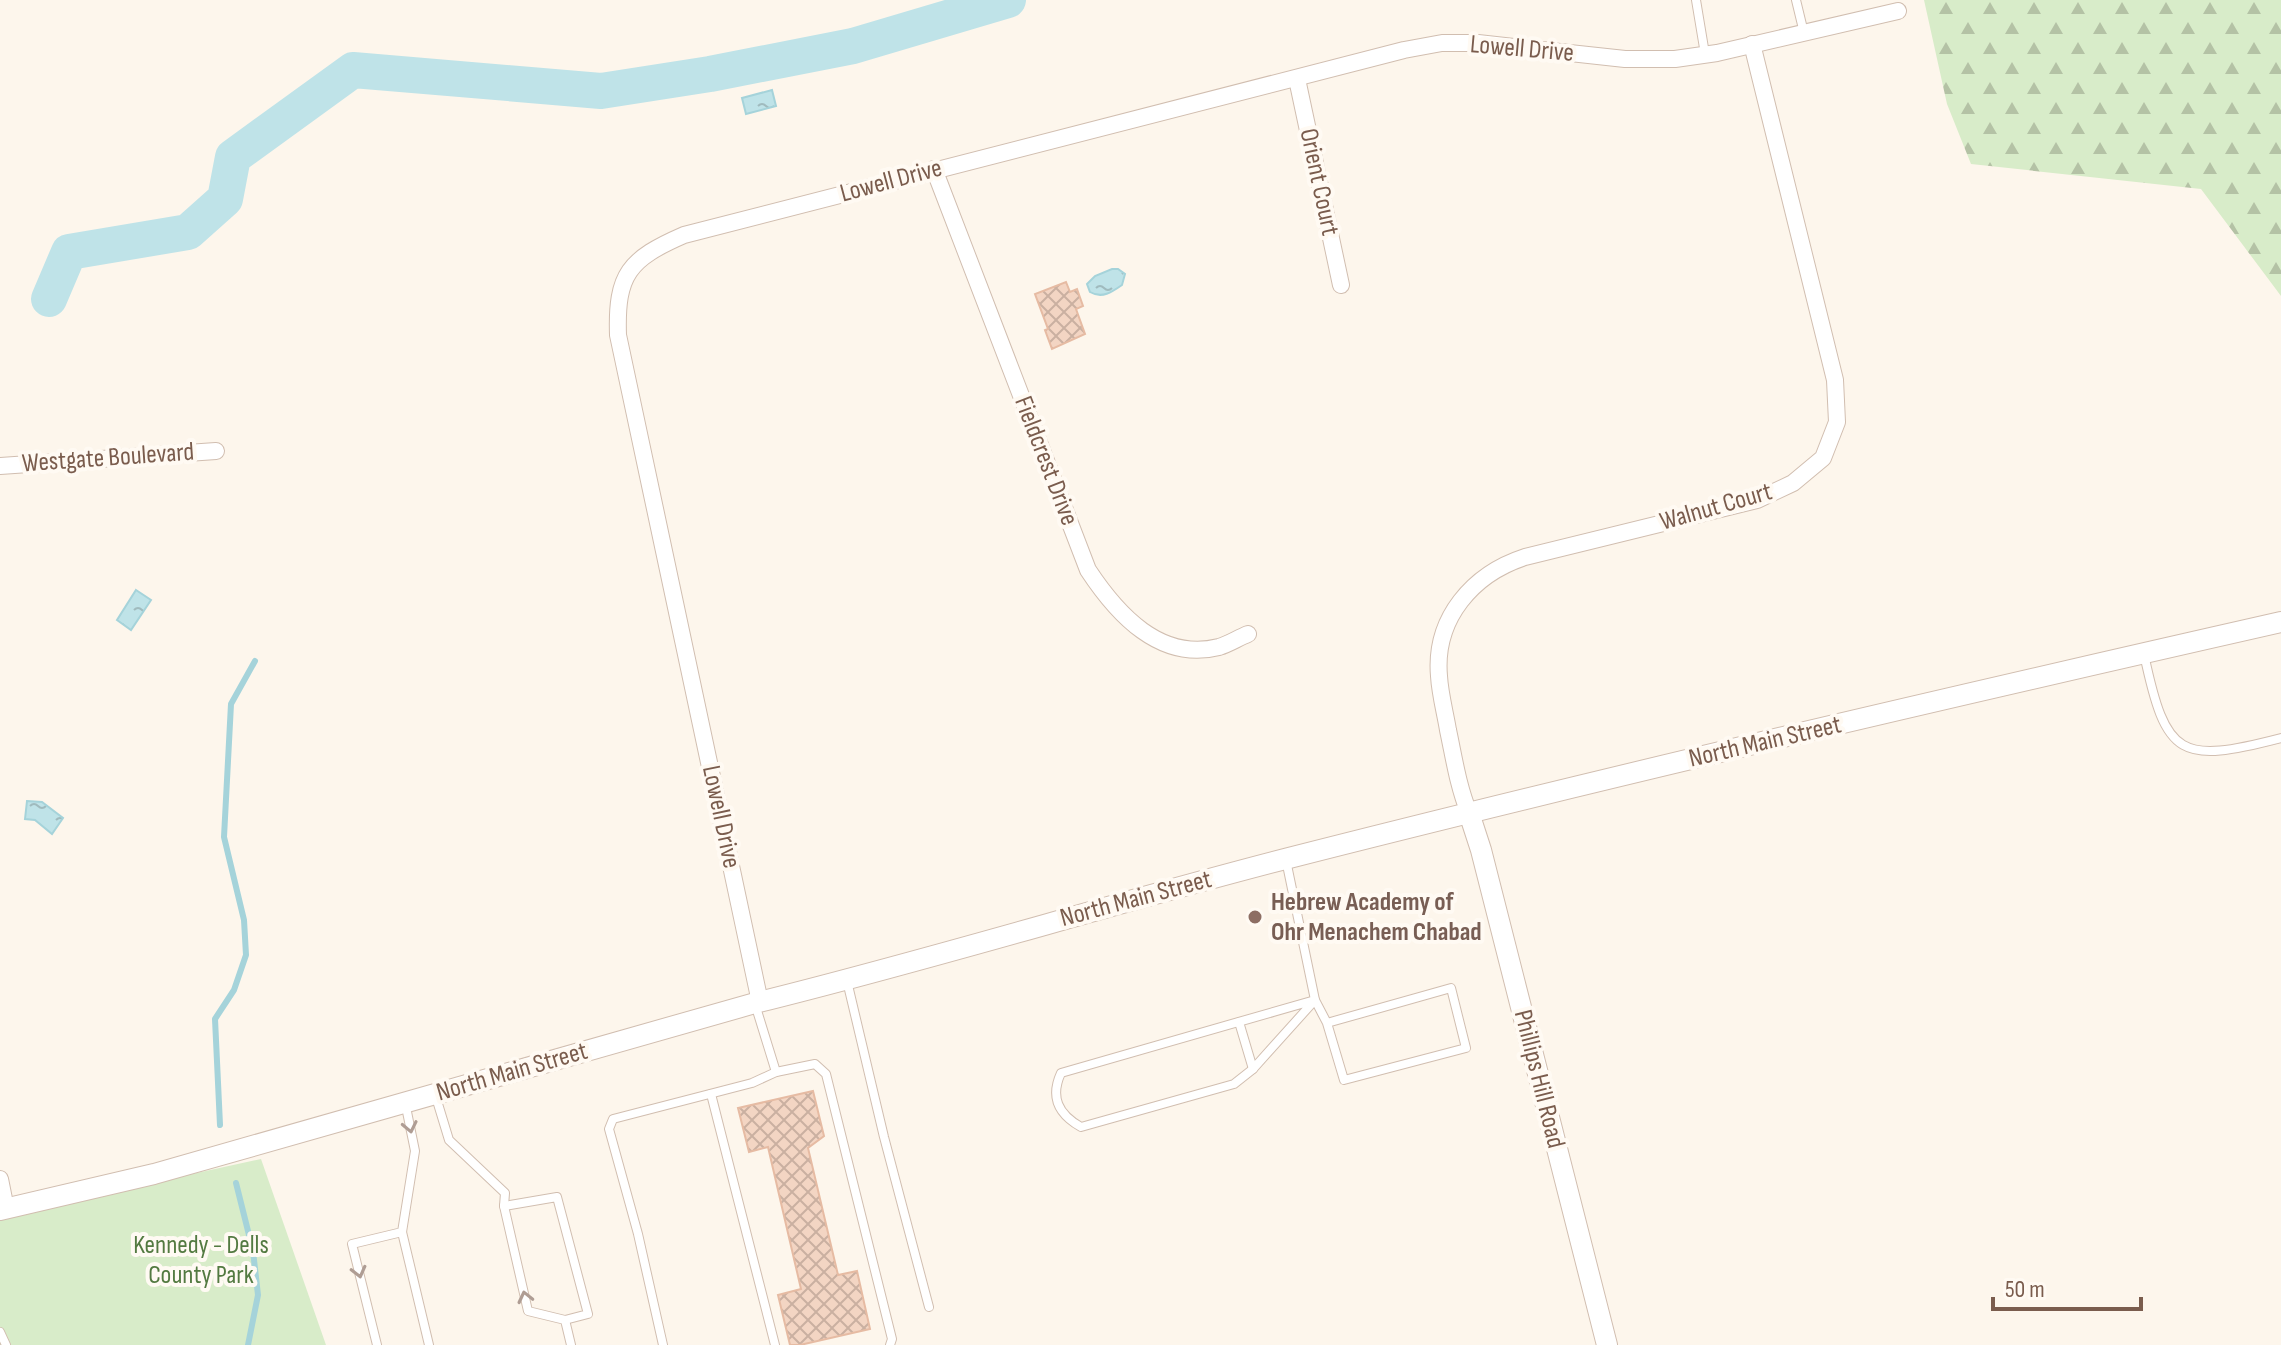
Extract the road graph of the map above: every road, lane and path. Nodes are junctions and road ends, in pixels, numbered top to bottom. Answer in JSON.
{"nodes":[{"id":1,"x":1696,"y":0,"type":"edge"},
{"id":2,"x":1796,"y":0,"type":"edge"},
{"id":3,"x":1898,"y":11,"type":"dead end"},
{"id":4,"x":1804,"y":33,"type":"junction"},
{"id":5,"x":1752,"y":44,"type":"junction"},
{"id":6,"x":1705,"y":55,"type":"junction"},
{"id":7,"x":1297,"y":79,"type":"junction"},
{"id":8,"x":934,"y":169,"type":"junction"},
{"id":9,"x":1341,"y":285,"type":"dead end"},
{"id":10,"x":216,"y":451,"type":"dead end"},
{"id":11,"x":0,"y":466,"type":"edge"},
{"id":12,"x":2281,"y":622,"type":"edge"},
{"id":13,"x":1248,"y":634,"type":"dead end"},
{"id":14,"x":2144,"y":653,"type":"junction"},
{"id":15,"x":2281,"y":738,"type":"edge"},
{"id":16,"x":1469,"y":813,"type":"junction"},
{"id":17,"x":1286,"y":859,"type":"junction"},
{"id":18,"x":847,"y":981,"type":"junction"},
{"id":19,"x":1315,"y":1000,"type":"junction"},
{"id":20,"x":758,"y":1003,"type":"junction"},
{"id":21,"x":1239,"y":1022,"type":"junction"},
{"id":22,"x":1327,"y":1023,"type":"junction"},
{"id":23,"x":1253,"y":1069,"type":"junction"},
{"id":24,"x":776,"y":1072,"type":"junction"},
{"id":25,"x":435,"y":1094,"type":"junction"},
{"id":26,"x":711,"y":1094,"type":"junction"},
{"id":27,"x":405,"y":1102,"type":"junction"},
{"id":28,"x":0,"y":1179,"type":"edge"},
{"id":29,"x":504,"y":1206,"type":"junction"},
{"id":30,"x":3,"y":1210,"type":"edge"},
{"id":31,"x":402,"y":1232,"type":"junction"},
{"id":32,"x":929,"y":1307,"type":"dead end"},
{"id":33,"x":565,"y":1320,"type":"junction"},
{"id":34,"x":0,"y":1332,"type":"edge"},
{"id":35,"x":6,"y":1345,"type":"edge"},
{"id":36,"x":377,"y":1345,"type":"edge"},
{"id":37,"x":429,"y":1345,"type":"edge"},
{"id":38,"x":571,"y":1345,"type":"edge"},
{"id":39,"x":663,"y":1345,"type":"edge"},
{"id":40,"x":775,"y":1345,"type":"edge"},
{"id":41,"x":890,"y":1345,"type":"edge"},
{"id":42,"x":1607,"y":1345,"type":"edge"}],
"edges":[{"from":1,"to":6,"type":"lane"},
{"from":2,"to":4,"type":"lane"},
{"from":3,"to":4,"type":"street","name":"Lowell Drive"},
{"from":4,"to":5,"type":"street","name":"Lowell Drive"},
{"from":5,"to":6,"type":"street","name":"Lowell Drive"},
{"from":5,"to":16,"type":"street","name":"Walnut Court"},
{"from":6,"to":7,"type":"street","name":"Lowell Drive"},
{"from":7,"to":8,"type":"street","name":"Lowell Drive"},
{"from":7,"to":9,"type":"street","name":"Orient Court"},
{"from":8,"to":13,"type":"street","name":"Fieldcrest Drive"},
{"from":8,"to":20,"type":"street","name":"Lowell Drive"},
{"from":10,"to":11,"type":"street","name":"Westgate Boulevard"},
{"from":12,"to":14,"type":"street","name":"North Main Street"},
{"from":14,"to":15,"type":"lane"},
{"from":14,"to":16,"type":"street","name":"North Main Street"},
{"from":16,"to":17,"type":"street","name":"North Main Street"},
{"from":16,"to":42,"type":"street","name":"Phillips Hill Road"},
{"from":17,"to":18,"type":"street","name":"North Main Street"},
{"from":17,"to":19,"type":"lane"},
{"from":18,"to":20,"type":"street","name":"North Main Street"},
{"from":18,"to":32,"type":"lane"},
{"from":19,"to":21,"type":"lane"},
{"from":19,"to":22,"type":"lane"},
{"from":19,"to":23,"type":"lane"},
{"from":20,"to":24,"type":"lane"},
{"from":20,"to":25,"type":"street","name":"North Main Street"},
{"from":21,"to":23,"type":"lane"},
{"from":21,"to":23,"type":"lane"},
{"from":22,"to":22,"type":"lane"},
{"from":24,"to":26,"type":"lane"},
{"from":24,"to":41,"type":"lane"},
{"from":25,"to":27,"type":"street","name":"North Main Street"},
{"from":25,"to":29,"type":"lane"},
{"from":26,"to":39,"type":"lane"},
{"from":26,"to":40,"type":"lane"},
{"from":27,"to":30,"type":"street","name":"North Main Street"},
{"from":27,"to":31,"type":"lane","one_way":true},
{"from":28,"to":30,"type":"street"},
{"from":33,"to":29,"type":"lane","one_way":true},
{"from":29,"to":33,"type":"lane"},
{"from":31,"to":36,"type":"lane","one_way":true},
{"from":31,"to":37,"type":"lane"},
{"from":33,"to":38,"type":"lane"},
{"from":34,"to":35,"type":"lane"}]}
